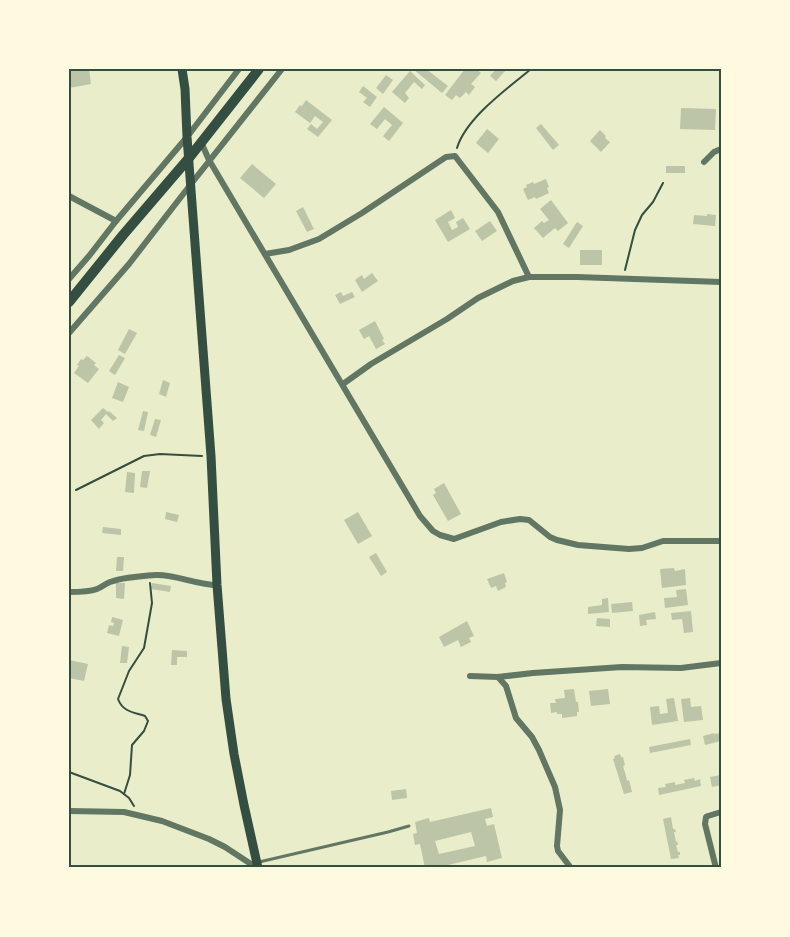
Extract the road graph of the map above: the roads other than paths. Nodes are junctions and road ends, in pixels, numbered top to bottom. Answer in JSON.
{"nodes":[{"id":1,"x":182,"y":69,"type":"edge"},
{"id":2,"x":239,"y":69,"type":"edge"},
{"id":3,"x":259,"y":69,"type":"edge"},
{"id":4,"x":282,"y":69,"type":"edge"},
{"id":5,"x":187,"y":136,"type":"junction"},
{"id":6,"x":201,"y":142,"type":"junction"},
{"id":7,"x":721,"y":149,"type":"edge"},
{"id":8,"x":189,"y":158,"type":"junction"},
{"id":9,"x":209,"y":160,"type":"junction"},
{"id":10,"x":704,"y":162,"type":"dead end"},
{"id":11,"x":191,"y":184,"type":"junction"},
{"id":12,"x":69,"y":196,"type":"edge"},
{"id":13,"x":116,"y":221,"type":"junction"},
{"id":14,"x":265,"y":254,"type":"junction"},
{"id":15,"x":530,"y":278,"type":"junction"},
{"id":16,"x":69,"y":279,"type":"edge"},
{"id":17,"x":721,"y":282,"type":"edge"},
{"id":18,"x":69,"y":302,"type":"edge"},
{"id":19,"x":69,"y":333,"type":"edge"},
{"id":20,"x":343,"y":384,"type":"junction"},
{"id":21,"x":721,"y":541,"type":"edge"},
{"id":22,"x":217,"y":585,"type":"junction"},
{"id":23,"x":69,"y":592,"type":"edge"},
{"id":24,"x":721,"y":663,"type":"edge"},
{"id":25,"x":470,"y":676,"type":"dead end"},
{"id":26,"x":498,"y":677,"type":"junction"},
{"id":27,"x":69,"y":811,"type":"edge"},
{"id":28,"x":721,"y":812,"type":"edge"},
{"id":29,"x":409,"y":826,"type":"dead end"},
{"id":30,"x":257,"y":866,"type":"edge"},
{"id":31,"x":572,"y":868,"type":"edge"},
{"id":32,"x":716,"y":868,"type":"edge"}],
"edges":[{"from":1,"to":5,"type":"main road"},
{"from":2,"to":5,"type":"street"},
{"from":3,"to":6,"type":"main road"},
{"from":4,"to":9,"type":"street"},
{"from":5,"to":8,"type":"main road"},
{"from":5,"to":13,"type":"street"},
{"from":6,"to":8,"type":"main road"},
{"from":6,"to":9,"type":"street"},
{"from":7,"to":10,"type":"street"},
{"from":8,"to":11,"type":"main road"},
{"from":8,"to":18,"type":"main road"},
{"from":9,"to":11,"type":"street"},
{"from":9,"to":14,"type":"street"},
{"from":11,"to":19,"type":"street"},
{"from":11,"to":22,"type":"main road"},
{"from":12,"to":13,"type":"street"},
{"from":13,"to":16,"type":"street"},
{"from":14,"to":15,"type":"street"},
{"from":14,"to":20,"type":"street"},
{"from":15,"to":17,"type":"street"},
{"from":15,"to":20,"type":"street"},
{"from":20,"to":21,"type":"street"},
{"from":22,"to":23,"type":"street"},
{"from":22,"to":30,"type":"main road"},
{"from":24,"to":26,"type":"street"},
{"from":25,"to":26,"type":"street"},
{"from":26,"to":31,"type":"street"},
{"from":27,"to":30,"type":"street"},
{"from":28,"to":32,"type":"street"},
{"from":29,"to":30,"type":"lane"}]}
